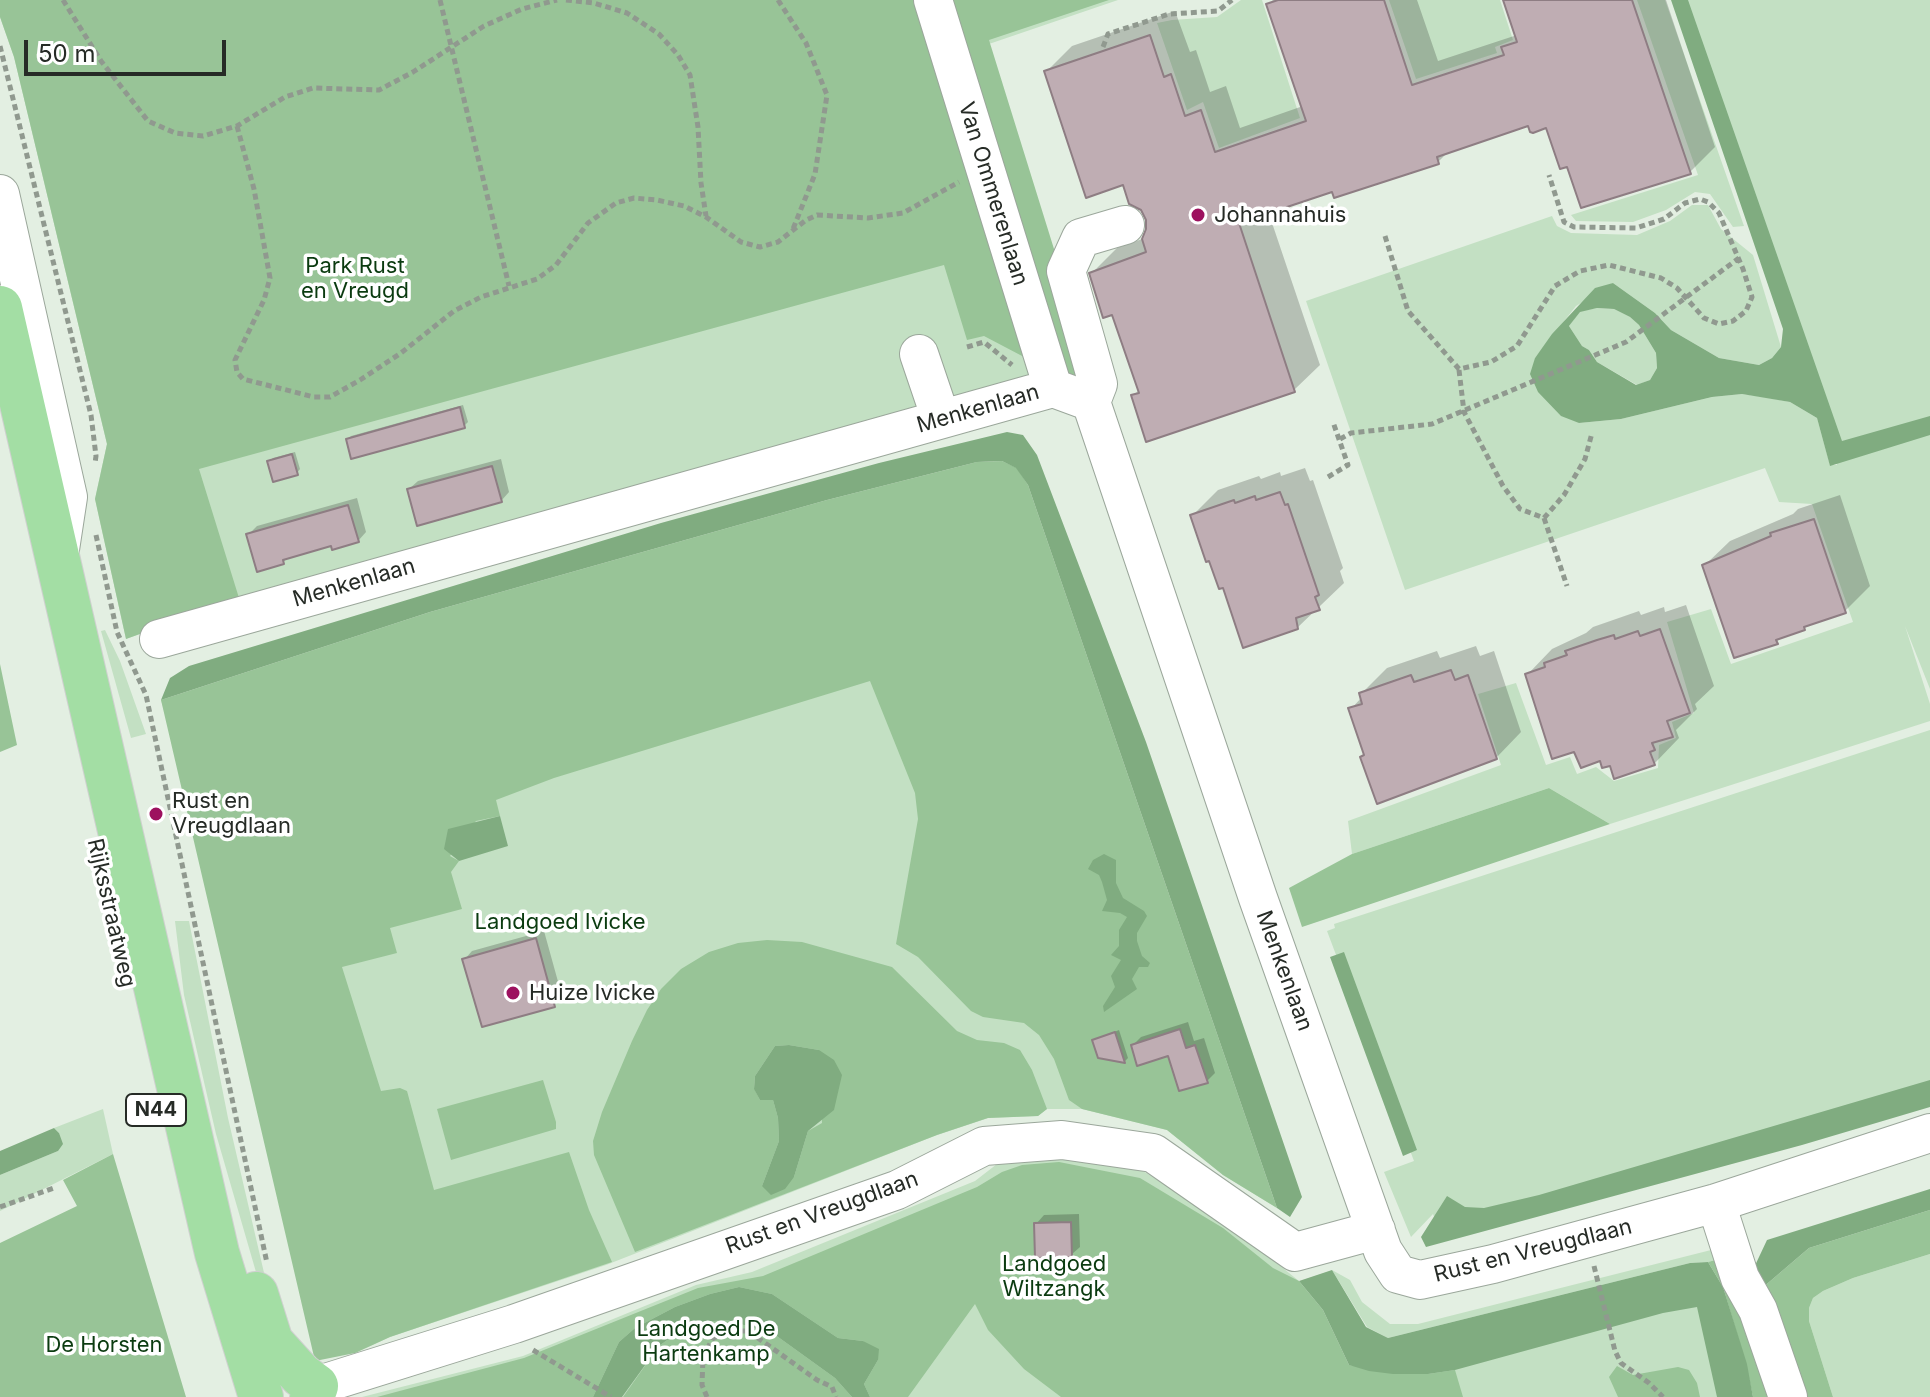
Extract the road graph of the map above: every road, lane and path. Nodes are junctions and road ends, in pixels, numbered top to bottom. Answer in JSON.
{"nodes":[{"id":1,"x":63,"y":0,"type":"edge"},
{"id":2,"x":440,"y":0,"type":"edge"},
{"id":3,"x":557,"y":0,"type":"edge"},
{"id":4,"x":566,"y":0,"type":"edge"},
{"id":5,"x":778,"y":0,"type":"edge"},
{"id":6,"x":933,"y":0,"type":"edge"},
{"id":7,"x":1232,"y":0,"type":"edge"},
{"id":8,"x":451,"y":45,"type":"junction"},
{"id":9,"x":1103,"y":47,"type":"dead end"},
{"id":10,"x":237,"y":126,"type":"junction"},
{"id":11,"x":984,"y":167,"type":"junction"},
{"id":12,"x":1549,"y":175,"type":"dead end"},
{"id":13,"x":0,"y":194,"type":"edge"},
{"id":14,"x":706,"y":217,"type":"junction"},
{"id":15,"x":1125,"y":225,"type":"dead end"},
{"id":16,"x":791,"y":234,"type":"junction"},
{"id":17,"x":1385,"y":236,"type":"dead end"},
{"id":18,"x":1739,"y":258,"type":"junction"},
{"id":19,"x":509,"y":286,"type":"junction"},
{"id":20,"x":1685,"y":298,"type":"junction"},
{"id":21,"x":0,"y":308,"type":"edge"},
{"id":22,"x":919,"y":354,"type":"dead end"},
{"id":23,"x":1459,"y":369,"type":"junction"},
{"id":24,"x":1053,"y":388,"type":"junction"},
{"id":25,"x":1091,"y":402,"type":"junction"},
{"id":26,"x":1464,"y":412,"type":"junction"},
{"id":27,"x":941,"y":419,"type":"junction"},
{"id":28,"x":1333,"y":422,"type":"dead end"},
{"id":29,"x":0,"y":426,"type":"edge"},
{"id":30,"x":1592,"y":433,"type":"dead end"},
{"id":31,"x":1340,"y":439,"type":"junction"},
{"id":32,"x":1328,"y":477,"type":"dead end"},
{"id":33,"x":1544,"y":518,"type":"junction"},
{"id":34,"x":58,"y":562,"type":"junction"},
{"id":35,"x":1567,"y":586,"type":"dead end"},
{"id":36,"x":159,"y":639,"type":"dead end"},
{"id":37,"x":141,"y":683,"type":"dead end"},
{"id":38,"x":186,"y":1121,"type":"junction"},
{"id":39,"x":1930,"y":1133,"type":"edge"},
{"id":40,"x":54,"y":1188,"type":"dead end"},
{"id":41,"x":1716,"y":1203,"type":"junction"},
{"id":42,"x":0,"y":1207,"type":"edge"},
{"id":43,"x":1376,"y":1230,"type":"junction"},
{"id":44,"x":267,"y":1267,"type":"dead end"},
{"id":45,"x":1597,"y":1279,"type":"dead end"},
{"id":46,"x":514,"y":1324,"type":"junction"},
{"id":47,"x":305,"y":1393,"type":"edge"},
{"id":48,"x":233,"y":1397,"type":"edge"},
{"id":49,"x":261,"y":1397,"type":"edge"},
{"id":50,"x":611,"y":1397,"type":"edge"},
{"id":51,"x":707,"y":1397,"type":"edge"},
{"id":52,"x":836,"y":1397,"type":"edge"},
{"id":53,"x":1663,"y":1397,"type":"edge"},
{"id":54,"x":1788,"y":1397,"type":"edge"}],
"edges":[{"from":1,"to":10,"type":"path"},
{"from":2,"to":8,"type":"path"},
{"from":3,"to":8,"type":"path"},
{"from":4,"to":14,"type":"path"},
{"from":5,"to":16,"type":"path"},
{"from":6,"to":11,"type":"street","name":"Van Ommerenlaan"},
{"from":7,"to":9,"type":"path"},
{"from":8,"to":10,"type":"path"},
{"from":8,"to":19,"type":"path"},
{"from":10,"to":19,"type":"path"},
{"from":11,"to":16,"type":"path"},
{"from":11,"to":24,"type":"street","name":"Van Ommerenlaan"},
{"from":12,"to":18,"type":"path"},
{"from":13,"to":34,"type":"street","name":"Rijksstraatweg","number":"N44"},
{"from":14,"to":16,"type":"path"},
{"from":14,"to":19,"type":"path"},
{"from":15,"to":25,"type":"street"},
{"from":17,"to":23,"type":"path"},
{"from":18,"to":20,"type":"path"},
{"from":18,"to":20,"type":"path"},
{"from":20,"to":23,"type":"path"},
{"from":20,"to":26,"type":"path"},
{"from":21,"to":34,"type":"main road","name":"Rijksstraatweg","number":"N44"},
{"from":22,"to":27,"type":"street"},
{"from":23,"to":26,"type":"path"},
{"from":24,"to":25,"type":"street","name":"Menkenlaan"},
{"from":24,"to":27,"type":"street","name":"Menkenlaan"},
{"from":25,"to":43,"type":"street","name":"Menkenlaan"},
{"from":26,"to":31,"type":"path"},
{"from":26,"to":33,"type":"path"},
{"from":27,"to":36,"type":"street","name":"Menkenlaan"},
{"from":28,"to":31,"type":"path"},
{"from":29,"to":48,"type":"main road","name":"Rijksstraatweg","number":"N44"},
{"from":30,"to":33,"type":"path"},
{"from":31,"to":32,"type":"path"},
{"from":33,"to":35,"type":"path"},
{"from":34,"to":38,"type":"main road","name":"Rijksstraatweg","number":"N44"},
{"from":37,"to":44,"type":"path"},
{"from":38,"to":47,"type":"main road","number":"N44"},
{"from":38,"to":49,"type":"main road","name":"Rijksstraatweg","number":"N44"},
{"from":39,"to":41,"type":"street","name":"Rust en Vreugdlaan"},
{"from":40,"to":42,"type":"path"},
{"from":41,"to":43,"type":"street","name":"Rust en Vreugdlaan"},
{"from":41,"to":54,"type":"street"},
{"from":43,"to":46,"type":"street","name":"Rust en Vreugdlaan"},
{"from":45,"to":53,"type":"path"},
{"from":46,"to":47,"type":"street","name":"Rust en Vreugdlaan"},
{"from":46,"to":50,"type":"path"},
{"from":51,"to":52,"type":"path"}]}
